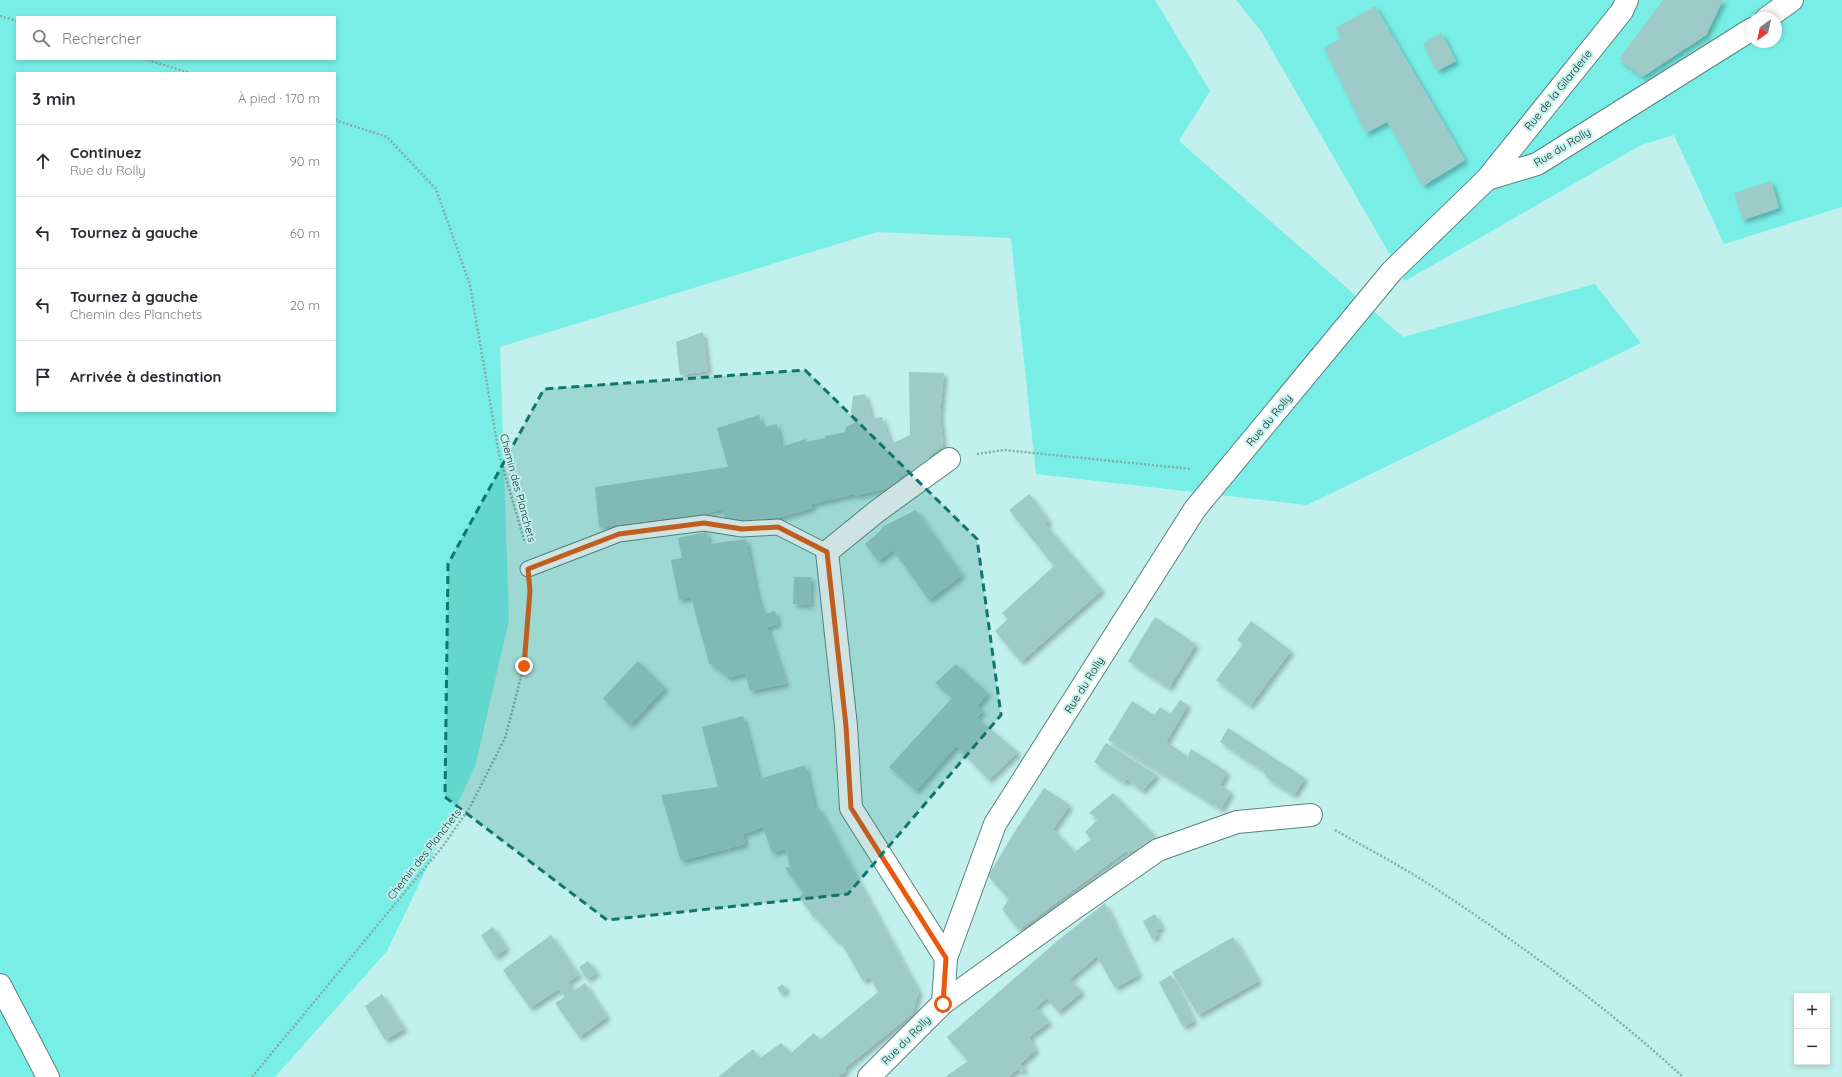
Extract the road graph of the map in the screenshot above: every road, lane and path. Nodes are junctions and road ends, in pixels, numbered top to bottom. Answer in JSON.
{"nodes":[{"id":1,"x":1627,"y":0,"type":"edge"},
{"id":2,"x":1792,"y":0,"type":"edge"},
{"id":3,"x":1775,"y":12,"type":"edge"},
{"id":4,"x":0,"y":16,"type":"edge"},
{"id":5,"x":16,"y":21,"type":"edge"},
{"id":6,"x":1746,"y":33,"type":"edge"},
{"id":7,"x":147,"y":60,"type":"edge"},
{"id":8,"x":187,"y":72,"type":"edge"},
{"id":9,"x":336,"y":120,"type":"edge"},
{"id":10,"x":1487,"y":179,"type":"junction"},
{"id":11,"x":949,"y":459,"type":"joint"},
{"id":12,"x":1224,"y":474,"type":"junction"},
{"id":13,"x":827,"y":552,"type":"junction"},
{"id":14,"x":528,"y":569,"type":"junction"},
{"id":15,"x":1311,"y":815,"type":"joint"},
{"id":16,"x":946,"y":958,"type":"junction"},
{"id":17,"x":0,"y":985,"type":"edge"},
{"id":18,"x":943,"y":1004,"type":"junction"},
{"id":19,"x":48,"y":1077,"type":"edge"},
{"id":20,"x":252,"y":1077,"type":"edge"},
{"id":21,"x":869,"y":1077,"type":"edge"},
{"id":22,"x":1683,"y":1077,"type":"edge"}],
"edges":[{"from":1,"to":10,"type":"street","name":"Rue de la Gilarderie"},
{"from":2,"to":3,"type":"street"},
{"from":4,"to":5,"type":"path"},
{"from":6,"to":10,"type":"street","name":"Rue du Rolly"},
{"from":7,"to":8,"type":"path"},
{"from":9,"to":14,"type":"path","name":"Chemin des Planchets"},
{"from":10,"to":12,"type":"street","name":"Rue du Rolly"},
{"from":11,"to":12,"type":"path"},
{"from":11,"to":13,"type":"street"},
{"from":12,"to":16,"type":"street","name":"Rue du Rolly"},
{"from":13,"to":14,"type":"lane"},
{"from":13,"to":16,"type":"street"},
{"from":14,"to":20,"type":"path","name":"Chemin des Planchets"},
{"from":15,"to":18,"type":"street","name":"Rue du Rolly"},
{"from":15,"to":22,"type":"path"},
{"from":16,"to":18,"type":"street","name":"Rue du Rolly"},
{"from":17,"to":19,"type":"street"},
{"from":18,"to":21,"type":"street","name":"Rue du Rolly"}]}
